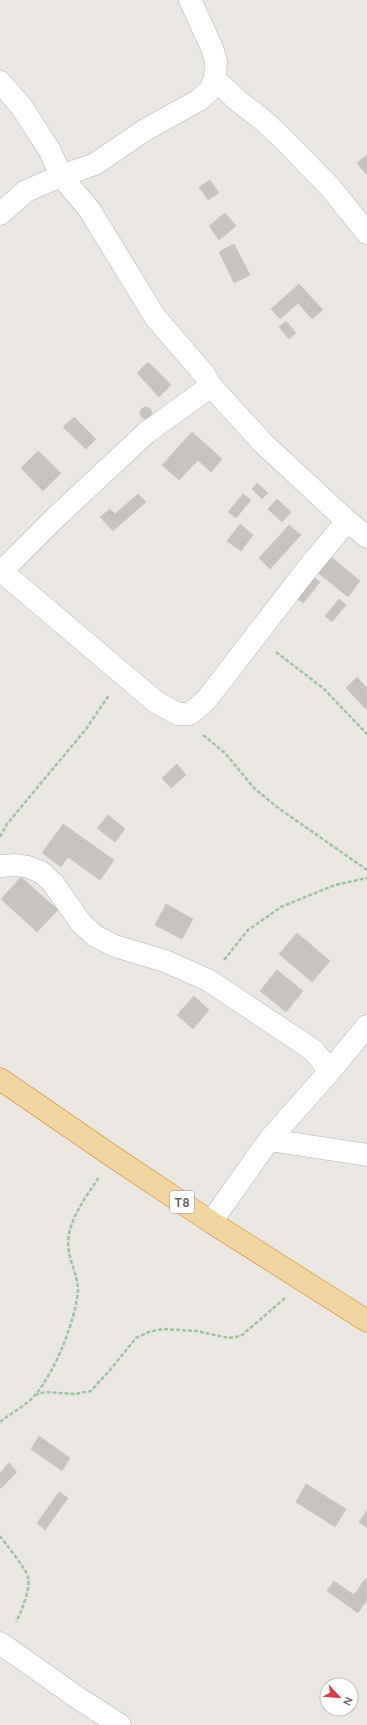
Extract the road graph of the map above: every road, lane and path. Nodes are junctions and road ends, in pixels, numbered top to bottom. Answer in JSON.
{"nodes":[{"id":1,"x":190,"y":0,"type":"edge"},
{"id":2,"x":215,"y":79,"type":"junction"},
{"id":3,"x":0,"y":82,"type":"edge"},
{"id":4,"x":61,"y":176,"type":"junction"},
{"id":5,"x":0,"y":214,"type":"edge"},
{"id":6,"x":367,"y":233,"type":"edge"},
{"id":7,"x":211,"y":386,"type":"junction"},
{"id":8,"x":347,"y":521,"type":"junction"},
{"id":9,"x":367,"y":537,"type":"edge"},
{"id":10,"x":1,"y":572,"type":"edge"},
{"id":11,"x":255,"y":636,"type":"junction"},
{"id":12,"x":122,"y":674,"type":"junction"},
{"id":13,"x":178,"y":714,"type":"junction"},
{"id":14,"x":367,"y":734,"type":"edge"},
{"id":15,"x":0,"y":837,"type":"edge"},
{"id":16,"x":0,"y":866,"type":"edge"},
{"id":17,"x":367,"y":870,"type":"edge"},
{"id":18,"x":367,"y":878,"type":"edge"},
{"id":19,"x":208,"y":980,"type":"junction"},
{"id":20,"x":367,"y":1026,"type":"edge"},
{"id":21,"x":330,"y":1071,"type":"junction"},
{"id":22,"x":0,"y":1079,"type":"edge"},
{"id":23,"x":270,"y":1140,"type":"junction"},
{"id":24,"x":367,"y":1155,"type":"edge"},
{"id":25,"x":112,"y":1156,"type":"junction"},
{"id":26,"x":211,"y":1222,"type":"junction"},
{"id":27,"x":305,"y":1281,"type":"junction"},
{"id":28,"x":367,"y":1321,"type":"edge"},
{"id":29,"x":35,"y":1395,"type":"junction"},
{"id":30,"x":0,"y":1422,"type":"edge"},
{"id":31,"x":0,"y":1536,"type":"edge"},
{"id":32,"x":1,"y":1644,"type":"edge"},
{"id":33,"x":120,"y":1725,"type":"edge"}],
"edges":[{"from":1,"to":2,"type":"street"},
{"from":2,"to":4,"type":"street"},
{"from":2,"to":6,"type":"street"},
{"from":3,"to":4,"type":"street"},
{"from":4,"to":5,"type":"street"},
{"from":4,"to":7,"type":"street"},
{"from":7,"to":8,"type":"street"},
{"from":7,"to":10,"type":"street"},
{"from":8,"to":9,"type":"street"},
{"from":8,"to":11,"type":"street"},
{"from":10,"to":12,"type":"street"},
{"from":11,"to":13,"type":"street"},
{"from":11,"to":14,"type":"path"},
{"from":12,"to":13,"type":"street"},
{"from":12,"to":15,"type":"path"},
{"from":13,"to":17,"type":"path"},
{"from":16,"to":19,"type":"street"},
{"from":18,"to":19,"type":"path"},
{"from":19,"to":21,"type":"street"},
{"from":20,"to":21,"type":"street"},
{"from":21,"to":23,"type":"street"},
{"from":22,"to":25,"type":"highway","number":"T8"},
{"from":23,"to":24,"type":"street"},
{"from":23,"to":26,"type":"street"},
{"from":25,"to":26,"type":"highway","number":"T8"},
{"from":25,"to":29,"type":"path"},
{"from":26,"to":27,"type":"highway","number":"T8"},
{"from":27,"to":28,"type":"highway","number":"T8"},
{"from":27,"to":29,"type":"path"},
{"from":29,"to":30,"type":"path"},
{"from":31,"to":32,"type":"path"},
{"from":32,"to":33,"type":"street"}]}
